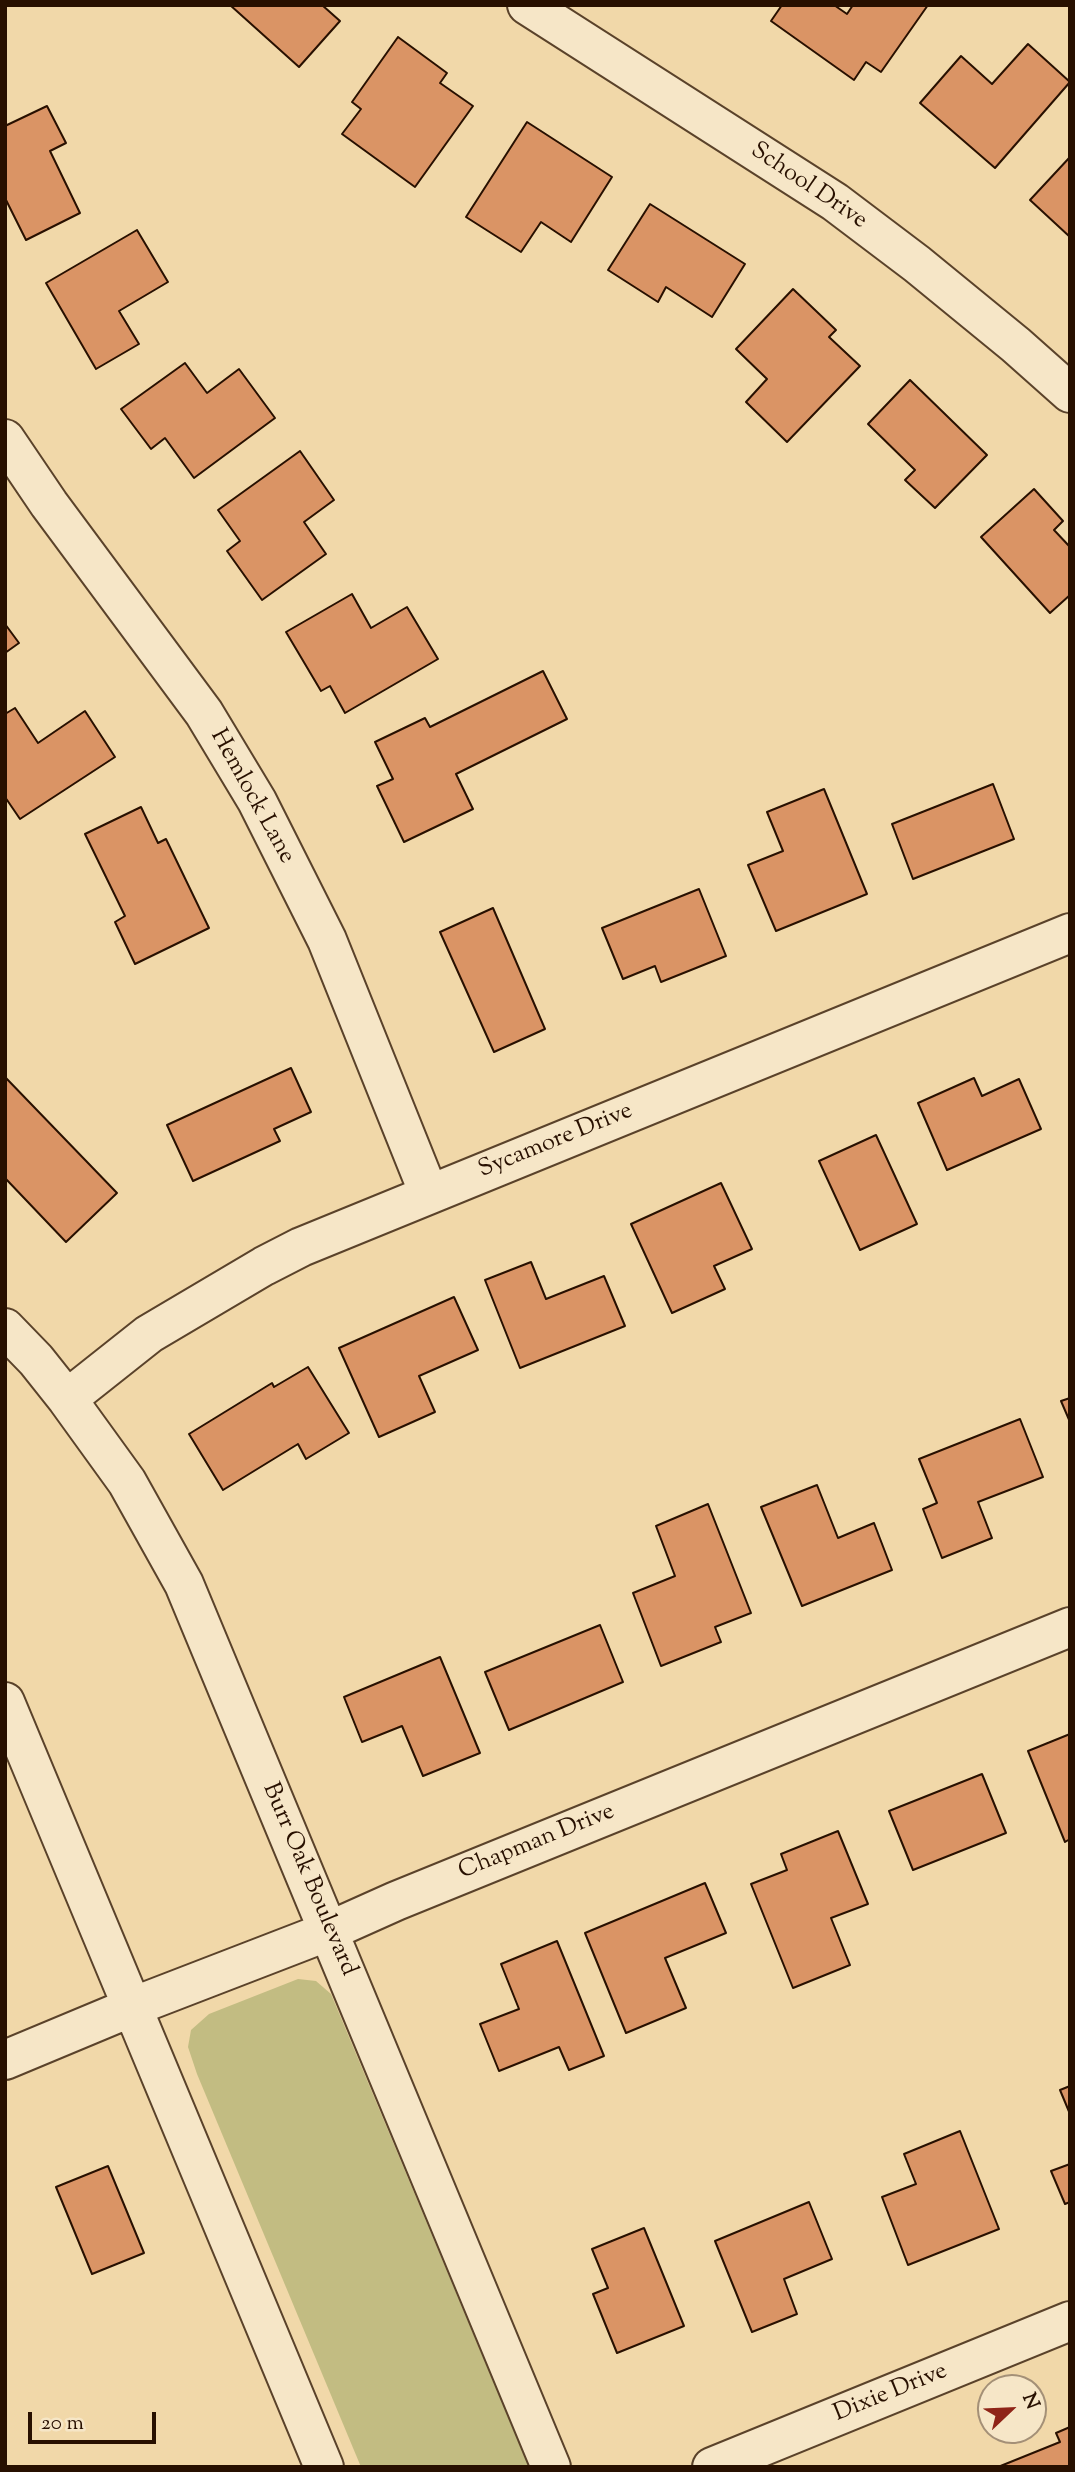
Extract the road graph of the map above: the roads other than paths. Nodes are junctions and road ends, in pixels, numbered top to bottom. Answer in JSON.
{"nodes":[{"id":1,"x":527,"y":5,"type":"edge"},
{"id":2,"x":1070,"y":393,"type":"edge"},
{"id":3,"x":5,"y":439,"type":"edge"},
{"id":4,"x":1070,"y":933,"type":"edge"},
{"id":5,"x":429,"y":1194,"type":"junction"},
{"id":6,"x":5,"y":1328,"type":"edge"},
{"id":7,"x":67,"y":1399,"type":"junction"},
{"id":8,"x":1070,"y":1626,"type":"edge"},
{"id":9,"x":5,"y":1702,"type":"edge"},
{"id":10,"x":330,"y":1931,"type":"junction"},
{"id":11,"x":132,"y":2007,"type":"junction"},
{"id":12,"x":5,"y":2060,"type":"edge"},
{"id":13,"x":1070,"y":2321,"type":"edge"},
{"id":14,"x":324,"y":2467,"type":"edge"},
{"id":15,"x":551,"y":2467,"type":"edge"},
{"id":16,"x":712,"y":2467,"type":"edge"}],
"edges":[{"from":1,"to":2,"type":"street","name":"School Drive"},
{"from":3,"to":5,"type":"street","name":"Hemlock Lane"},
{"from":4,"to":5,"type":"street","name":"Sycamore Drive"},
{"from":5,"to":7,"type":"street","name":"Sycamore Drive"},
{"from":6,"to":7,"type":"street","name":"Burr Oak Boulevard"},
{"from":7,"to":10,"type":"street","name":"Burr Oak Boulevard"},
{"from":8,"to":10,"type":"street","name":"Chapman Drive"},
{"from":9,"to":11,"type":"street"},
{"from":10,"to":11,"type":"street","name":"Chapman Drive"},
{"from":10,"to":15,"type":"street","name":"Burr Oak Boulevard"},
{"from":11,"to":12,"type":"street","name":"Chapman Drive"},
{"from":11,"to":14,"type":"street"},
{"from":13,"to":16,"type":"street","name":"Dixie Drive"}]}
